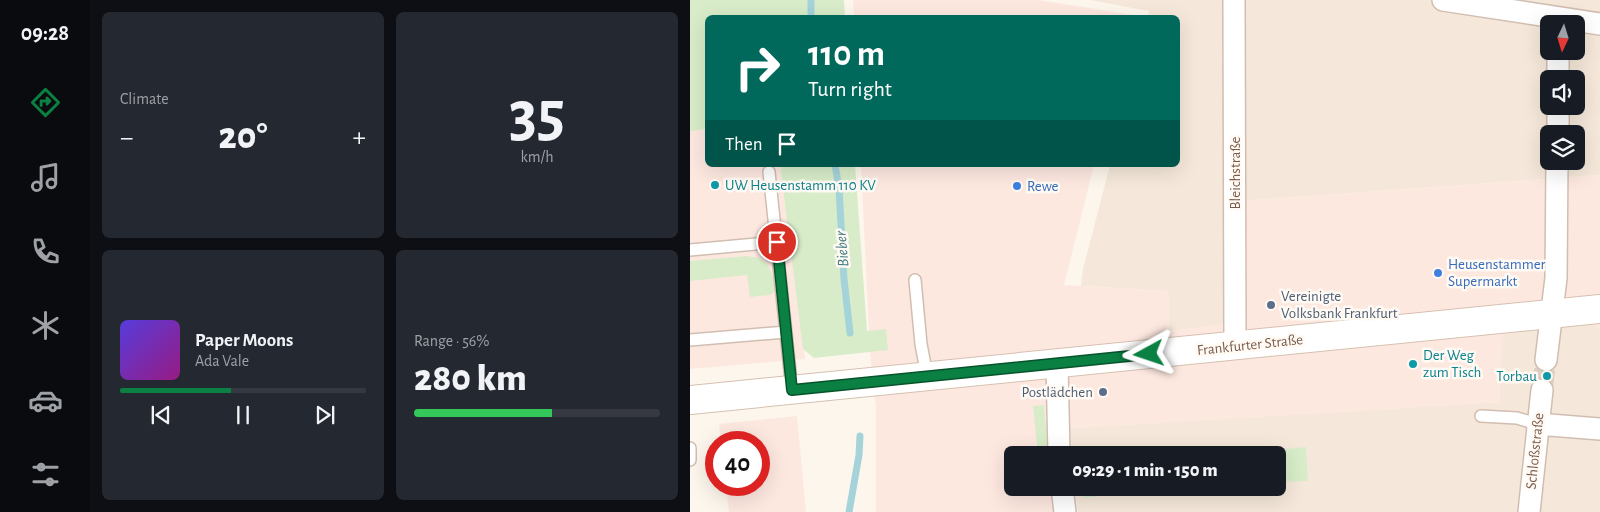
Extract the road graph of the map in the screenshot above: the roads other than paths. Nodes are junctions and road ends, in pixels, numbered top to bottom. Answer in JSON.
{"nodes":[{"id":1,"x":1234,"y":0,"type":"edge"},
{"id":2,"x":1443,"y":0,"type":"edge"},
{"id":3,"x":1559,"y":13,"type":"edge"},
{"id":4,"x":1600,"y":24,"type":"edge"},
{"id":5,"x":1557,"y":170,"type":"edge"},
{"id":6,"x":769,"y":172,"type":"dead end"},
{"id":7,"x":777,"y":242,"type":"junction"},
{"id":8,"x":690,"y":250,"type":"edge"},
{"id":9,"x":915,"y":280,"type":"dead end"},
{"id":10,"x":1600,"y":309,"type":"edge"},
{"id":11,"x":1552,"y":315,"type":"junction"},
{"id":12,"x":786,"y":332,"type":"junction"},
{"id":13,"x":690,"y":340,"type":"edge"},
{"id":14,"x":1235,"y":347,"type":"junction"},
{"id":15,"x":1546,"y":360,"type":"tunnel mouth"},
{"id":16,"x":1057,"y":363,"type":"junction"},
{"id":17,"x":927,"y":376,"type":"junction"},
{"id":18,"x":792,"y":390,"type":"junction"},
{"id":19,"x":1542,"y":390,"type":"tunnel mouth"},
{"id":20,"x":690,"y":400,"type":"edge"},
{"id":21,"x":1481,"y":416,"type":"dead end"},
{"id":22,"x":1538,"y":424,"type":"junction"},
{"id":23,"x":1600,"y":429,"type":"edge"},
{"id":24,"x":1059,"y":446,"type":"edge"},
{"id":25,"x":690,"y":448,"type":"edge"},
{"id":26,"x":690,"y":460,"type":"edge"},
{"id":27,"x":1063,"y":496,"type":"edge"},
{"id":28,"x":1064,"y":512,"type":"edge"},
{"id":29,"x":1529,"y":512,"type":"edge"}],
"edges":[{"from":1,"to":14,"type":"street","name":"Bleichstraße"},
{"from":2,"to":3,"type":"street"},
{"from":3,"to":4,"type":"street"},
{"from":5,"to":11,"type":"street"},
{"from":6,"to":7,"type":"lane"},
{"from":7,"to":8,"type":"lane"},
{"from":7,"to":12,"type":"lane"},
{"from":9,"to":17,"type":"lane"},
{"from":10,"to":11,"type":"street","name":"Frankfurter Straße"},
{"from":11,"to":14,"type":"street","name":"Frankfurter Straße"},
{"from":11,"to":15,"type":"street"},
{"from":12,"to":13,"type":"lane"},
{"from":12,"to":18,"type":"lane"},
{"from":14,"to":16,"type":"street","name":"Frankfurter Straße"},
{"from":16,"to":17,"type":"street","name":"Frankfurter Straße"},
{"from":16,"to":24,"type":"street"},
{"from":17,"to":18,"type":"street","name":"Frankfurter Straße"},
{"from":18,"to":20,"type":"street","name":"Frankfurter Straße"},
{"from":19,"to":22,"type":"street","name":"Schloßstraße"},
{"from":21,"to":22,"type":"lane"},
{"from":22,"to":23,"type":"street"},
{"from":22,"to":29,"type":"street","name":"Schloßstraße"},
{"from":25,"to":26,"type":"lane"},
{"from":27,"to":28,"type":"street"}]}
